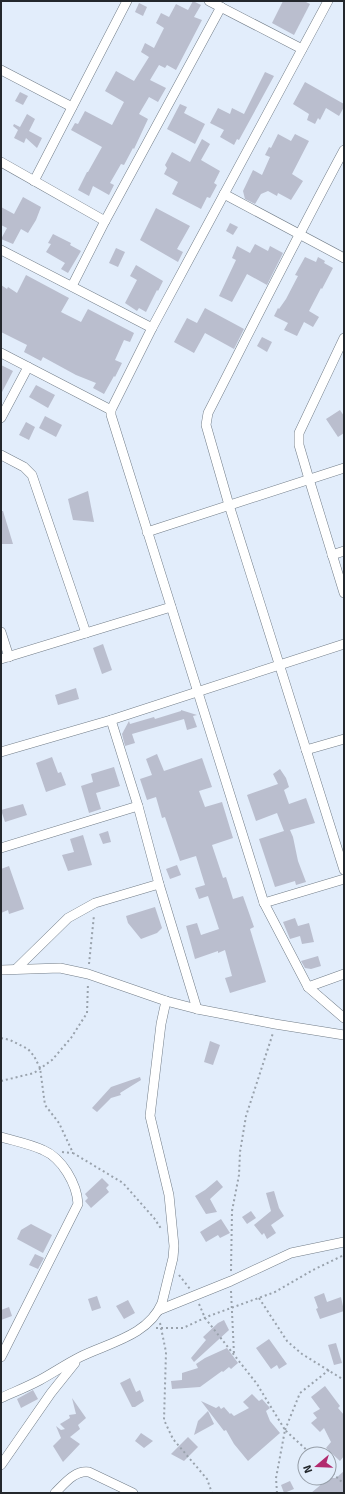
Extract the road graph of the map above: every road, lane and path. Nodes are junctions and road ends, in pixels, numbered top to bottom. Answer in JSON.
{"nodes":[{"id":1,"x":126,"y":1,"type":"edge"},
{"id":2,"x":209,"y":1,"type":"edge"},
{"id":3,"x":328,"y":1,"type":"edge"},
{"id":4,"x":221,"y":7,"type":"junction"},
{"id":5,"x":302,"y":49,"type":"junction"},
{"id":6,"x":1,"y":70,"type":"edge"},
{"id":7,"x":72,"y":107,"type":"junction"},
{"id":8,"x":344,"y":150,"type":"edge"},
{"id":9,"x":1,"y":162,"type":"edge"},
{"id":10,"x":34,"y":181,"type":"junction"},
{"id":11,"x":224,"y":194,"type":"junction"},
{"id":12,"x":105,"y":221,"type":"junction"},
{"id":13,"x":299,"y":234,"type":"junction"},
{"id":14,"x":1,"y":250,"type":"edge"},
{"id":15,"x":344,"y":258,"type":"edge"},
{"id":16,"x":72,"y":286,"type":"junction"},
{"id":17,"x":152,"y":328,"type":"junction"},
{"id":18,"x":344,"y":338,"type":"edge"},
{"id":19,"x":1,"y":353,"type":"edge"},
{"id":20,"x":28,"y":367,"type":"junction"},
{"id":21,"x":112,"y":410,"type":"junction"},
{"id":22,"x":1,"y":418,"type":"edge"},
{"id":23,"x":1,"y":454,"type":"edge"},
{"id":24,"x":344,"y":468,"type":"edge"},
{"id":25,"x":308,"y":479,"type":"junction"},
{"id":26,"x":229,"y":506,"type":"junction"},
{"id":27,"x":147,"y":532,"type":"junction"},
{"id":28,"x":344,"y":551,"type":"edge"},
{"id":29,"x":332,"y":555,"type":"junction"},
{"id":30,"x":344,"y":593,"type":"edge"},
{"id":31,"x":171,"y":606,"type":"junction"},
{"id":32,"x":1,"y":632,"type":"edge"},
{"id":33,"x":86,"y":633,"type":"junction"},
{"id":34,"x":344,"y":644,"type":"edge"},
{"id":35,"x":5,"y":658,"type":"edge"},
{"id":36,"x":280,"y":664,"type":"junction"},
{"id":37,"x":198,"y":692,"type":"junction"},
{"id":38,"x":111,"y":720,"type":"junction"},
{"id":39,"x":344,"y":739,"type":"edge"},
{"id":40,"x":306,"y":750,"type":"junction"},
{"id":41,"x":1,"y":752,"type":"edge"},
{"id":42,"x":138,"y":806,"type":"junction"},
{"id":43,"x":1,"y":848,"type":"edge"},
{"id":44,"x":344,"y":870,"type":"edge"},
{"id":45,"x":344,"y":879,"type":"edge"},
{"id":46,"x":159,"y":884,"type":"junction"},
{"id":47,"x":95,"y":903,"type":"junction"},
{"id":48,"x":264,"y":903,"type":"junction"},
{"id":49,"x":16,"y":969,"type":"junction"},
{"id":50,"x":1,"y":970,"type":"edge"},
{"id":51,"x":88,"y":974,"type":"junction"},
{"id":52,"x":344,"y":974,"type":"edge"},
{"id":53,"x":308,"y":987,"type":"junction"},
{"id":54,"x":166,"y":1001,"type":"junction"},
{"id":55,"x":197,"y":1009,"type":"junction"},
{"id":56,"x":344,"y":1018,"type":"edge"},
{"id":57,"x":275,"y":1024,"type":"junction"},
{"id":58,"x":344,"y":1034,"type":"edge"},
{"id":59,"x":1,"y":1038,"type":"edge"},
{"id":60,"x":40,"y":1068,"type":"junction"},
{"id":61,"x":1,"y":1081,"type":"edge"},
{"id":62,"x":1,"y":1137,"type":"edge"},
{"id":63,"x":344,"y":1242,"type":"edge"},
{"id":64,"x":174,"y":1246,"type":"junction"},
{"id":65,"x":344,"y":1255,"type":"edge"},
{"id":66,"x":178,"y":1274,"type":"dead end"},
{"id":67,"x":231,"y":1281,"type":"junction"},
{"id":68,"x":195,"y":1295,"type":"junction"},
{"id":69,"x":259,"y":1298,"type":"junction"},
{"id":70,"x":232,"y":1308,"type":"junction"},
{"id":71,"x":159,"y":1310,"type":"junction"},
{"id":72,"x":205,"y":1318,"type":"junction"},
{"id":73,"x":145,"y":1326,"type":"junction"},
{"id":74,"x":161,"y":1329,"type":"junction"},
{"id":75,"x":234,"y":1354,"type":"junction"},
{"id":76,"x":1,"y":1357,"type":"edge"},
{"id":77,"x":80,"y":1357,"type":"junction"},
{"id":78,"x":329,"y":1370,"type":"junction"},
{"id":79,"x":344,"y":1380,"type":"edge"},
{"id":80,"x":1,"y":1398,"type":"edge"},
{"id":81,"x":285,"y":1430,"type":"junction"},
{"id":82,"x":302,"y":1446,"type":"edge"},
{"id":83,"x":1,"y":1465,"type":"edge"},
{"id":84,"x":55,"y":1493,"type":"edge"},
{"id":85,"x":133,"y":1493,"type":"edge"},
{"id":86,"x":212,"y":1493,"type":"edge"},
{"id":87,"x":277,"y":1493,"type":"edge"}],
"edges":[{"from":1,"to":7,"type":"street"},
{"from":2,"to":4,"type":"street"},
{"from":3,"to":5,"type":"street"},
{"from":4,"to":5,"type":"street"},
{"from":4,"to":12,"type":"street"},
{"from":5,"to":11,"type":"street"},
{"from":6,"to":7,"type":"street"},
{"from":7,"to":10,"type":"street"},
{"from":8,"to":13,"type":"street"},
{"from":9,"to":10,"type":"street"},
{"from":10,"to":12,"type":"street"},
{"from":11,"to":13,"type":"street"},
{"from":11,"to":17,"type":"street"},
{"from":12,"to":16,"type":"street"},
{"from":13,"to":15,"type":"street"},
{"from":13,"to":26,"type":"street"},
{"from":14,"to":16,"type":"street"},
{"from":16,"to":17,"type":"street"},
{"from":17,"to":21,"type":"street"},
{"from":18,"to":25,"type":"street"},
{"from":19,"to":20,"type":"street"},
{"from":20,"to":21,"type":"street"},
{"from":20,"to":22,"type":"street"},
{"from":21,"to":27,"type":"street"},
{"from":23,"to":33,"type":"street"},
{"from":24,"to":25,"type":"street"},
{"from":25,"to":26,"type":"street"},
{"from":25,"to":29,"type":"street"},
{"from":26,"to":27,"type":"street"},
{"from":26,"to":36,"type":"street"},
{"from":27,"to":31,"type":"street"},
{"from":28,"to":29,"type":"street"},
{"from":29,"to":30,"type":"street"},
{"from":31,"to":33,"type":"street"},
{"from":31,"to":37,"type":"street"},
{"from":32,"to":35,"type":"street"},
{"from":33,"to":35,"type":"street"},
{"from":34,"to":36,"type":"street"},
{"from":36,"to":37,"type":"street"},
{"from":36,"to":40,"type":"street"},
{"from":37,"to":38,"type":"street"},
{"from":37,"to":48,"type":"street"},
{"from":38,"to":41,"type":"street"},
{"from":38,"to":42,"type":"street"},
{"from":39,"to":40,"type":"street"},
{"from":40,"to":44,"type":"street"},
{"from":42,"to":43,"type":"street"},
{"from":42,"to":46,"type":"street"},
{"from":45,"to":48,"type":"street"},
{"from":46,"to":47,"type":"street"},
{"from":46,"to":55,"type":"street"},
{"from":47,"to":49,"type":"street"},
{"from":47,"to":51,"type":"path"},
{"from":48,"to":53,"type":"street"},
{"from":49,"to":50,"type":"street"},
{"from":49,"to":51,"type":"street"},
{"from":51,"to":54,"type":"street"},
{"from":51,"to":60,"type":"path"},
{"from":52,"to":53,"type":"street"},
{"from":53,"to":56,"type":"street"},
{"from":54,"to":55,"type":"street"},
{"from":54,"to":64,"type":"street"},
{"from":55,"to":57,"type":"street"},
{"from":57,"to":58,"type":"street"},
{"from":57,"to":67,"type":"path"},
{"from":59,"to":60,"type":"path"},
{"from":60,"to":61,"type":"path"},
{"from":60,"to":64,"type":"path"},
{"from":62,"to":76,"type":"street"},
{"from":63,"to":67,"type":"street"},
{"from":64,"to":71,"type":"street"},
{"from":65,"to":69,"type":"path"},
{"from":66,"to":68,"type":"path"},
{"from":67,"to":68,"type":"street"},
{"from":67,"to":70,"type":"path"},
{"from":68,"to":71,"type":"street"},
{"from":68,"to":72,"type":"path"},
{"from":69,"to":70,"type":"path"},
{"from":69,"to":78,"type":"path"},
{"from":70,"to":72,"type":"path"},
{"from":70,"to":75,"type":"path"},
{"from":71,"to":73,"type":"street"},
{"from":71,"to":74,"type":"path"},
{"from":72,"to":74,"type":"path"},
{"from":72,"to":75,"type":"path"},
{"from":73,"to":74,"type":"path"},
{"from":73,"to":77,"type":"street"},
{"from":74,"to":86,"type":"path"},
{"from":75,"to":81,"type":"path"},
{"from":77,"to":80,"type":"street"},
{"from":77,"to":83,"type":"street"},
{"from":78,"to":79,"type":"path"},
{"from":78,"to":81,"type":"path"},
{"from":81,"to":82,"type":"path"},
{"from":81,"to":87,"type":"path"},
{"from":84,"to":85,"type":"street"}]}
